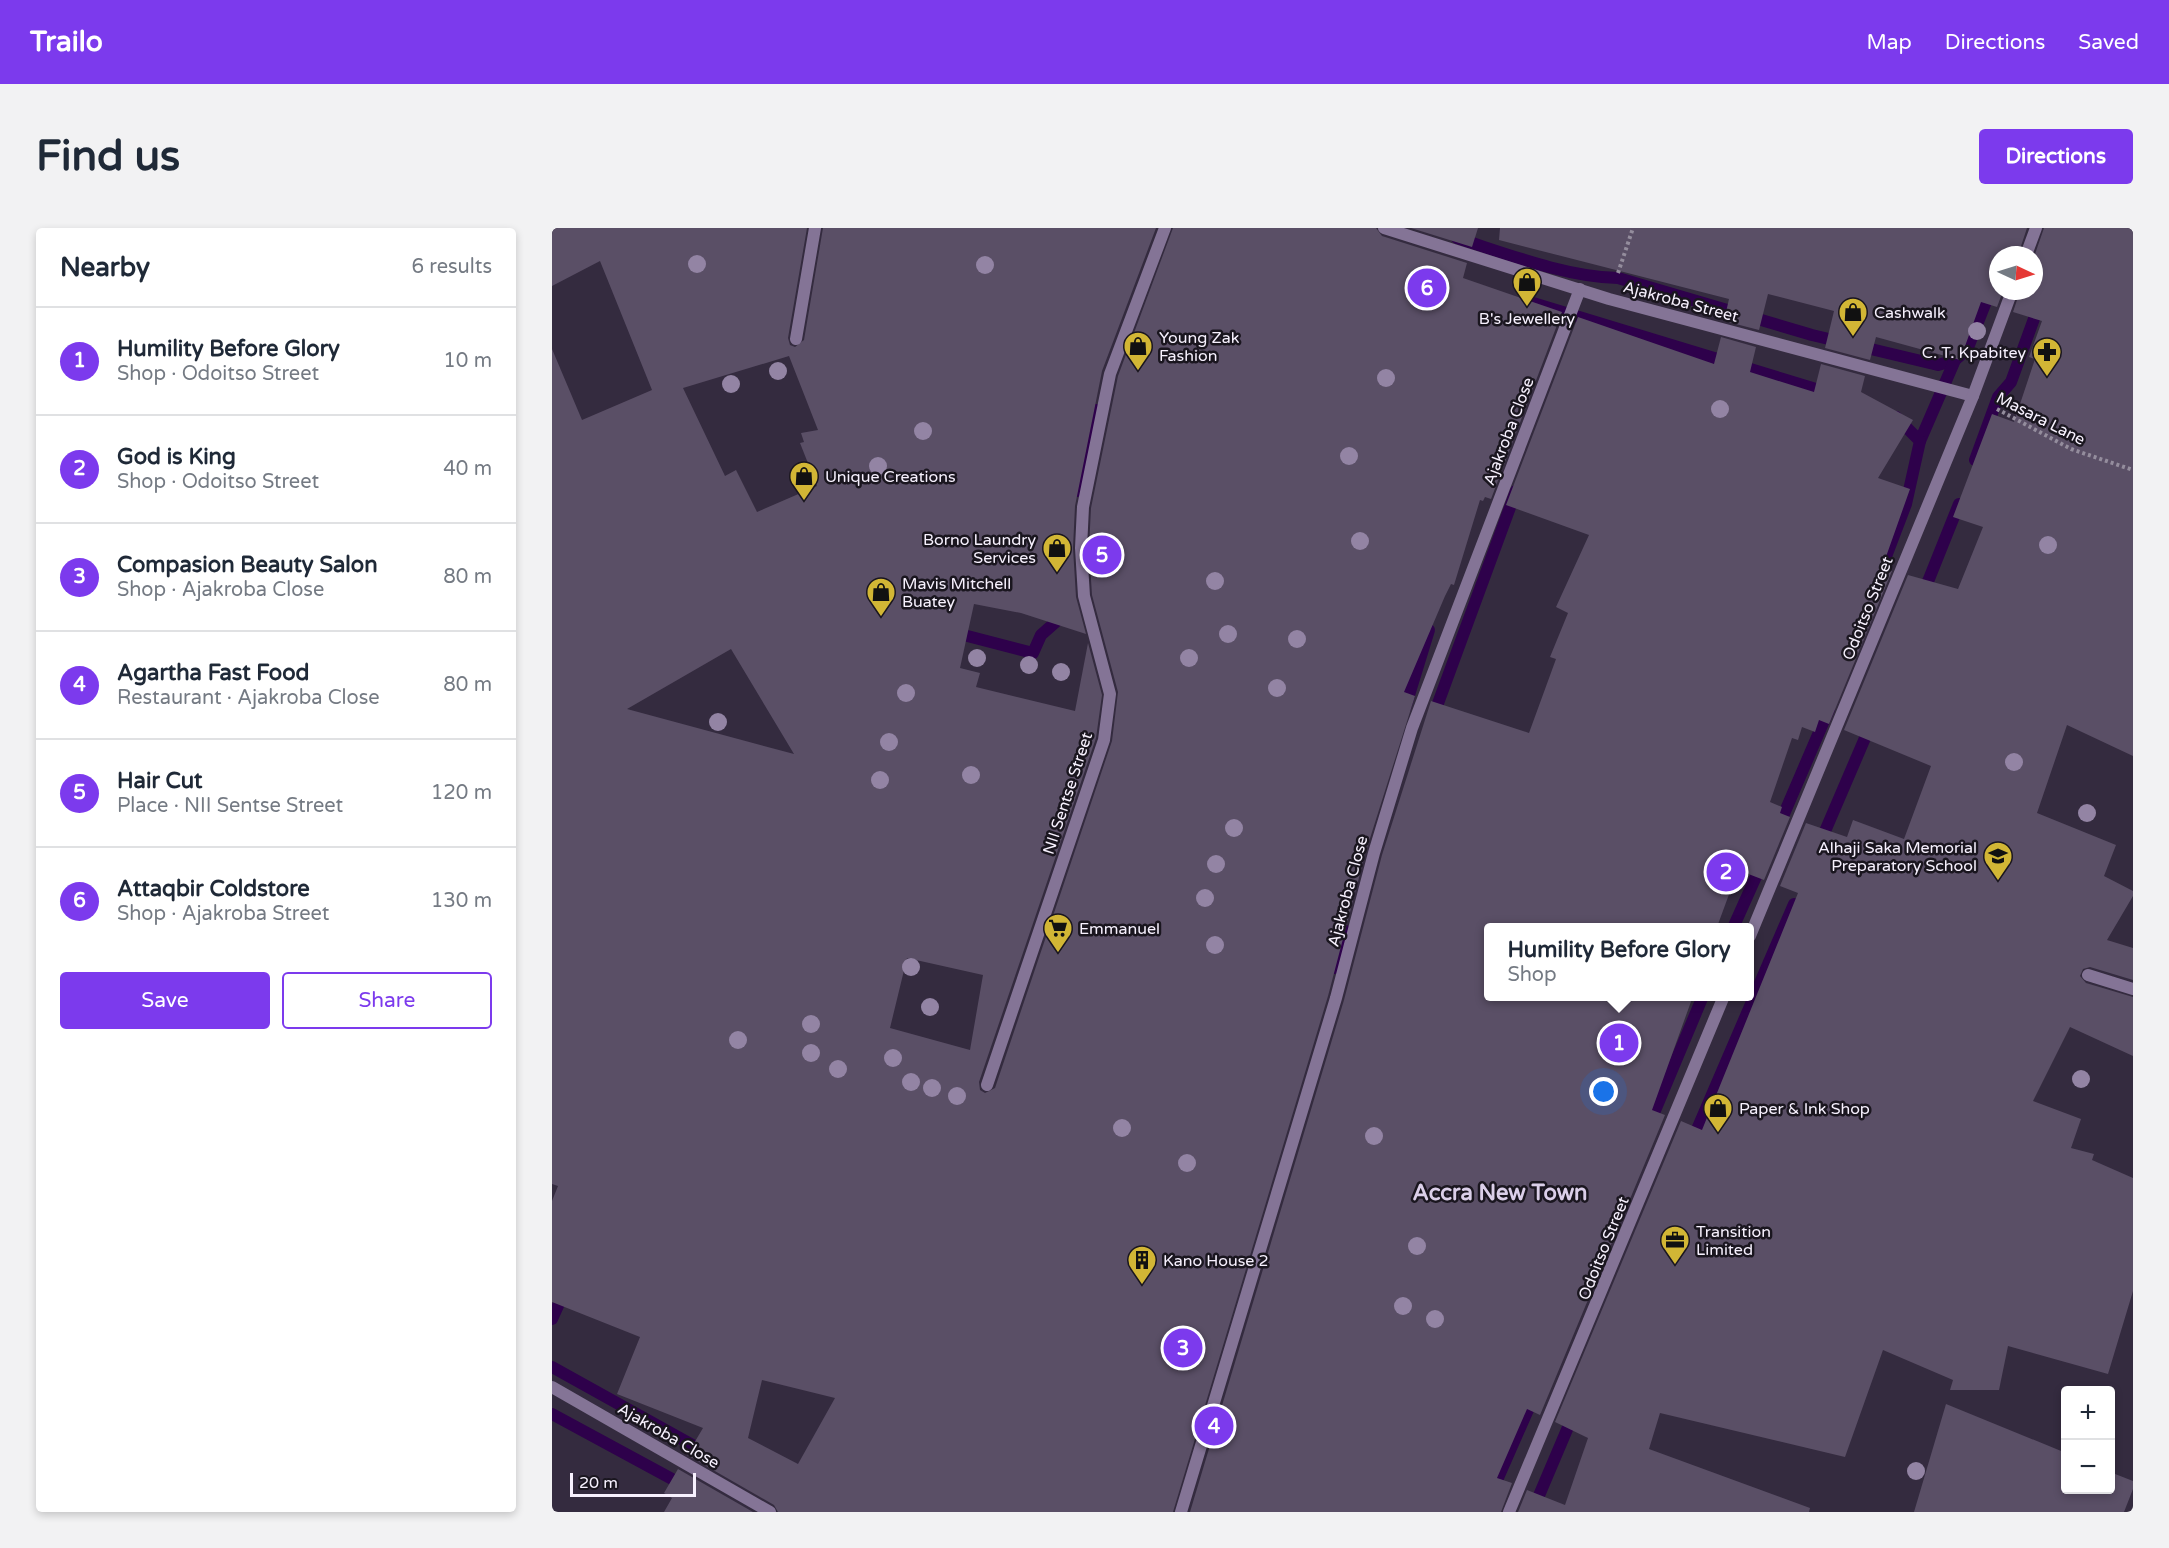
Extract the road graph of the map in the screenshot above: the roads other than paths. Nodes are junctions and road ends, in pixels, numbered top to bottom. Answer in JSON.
{"nodes":[{"id":1,"x":815,"y":228,"type":"edge"},
{"id":2,"x":1164,"y":228,"type":"edge"},
{"id":3,"x":1384,"y":228,"type":"edge"},
{"id":4,"x":2036,"y":228,"type":"edge"},
{"id":5,"x":2029,"y":246,"type":"edge"},
{"id":6,"x":1580,"y":289,"type":"junction"},
{"id":7,"x":2009,"y":300,"type":"edge"},
{"id":8,"x":796,"y":339,"type":"dead end"},
{"id":9,"x":1972,"y":396,"type":"junction"},
{"id":10,"x":1754,"y":924,"type":"edge"},
{"id":11,"x":2088,"y":975,"type":"dead end"},
{"id":12,"x":2133,"y":989,"type":"edge"},
{"id":13,"x":1722,"y":1001,"type":"edge"},
{"id":14,"x":987,"y":1084,"type":"dead end"},
{"id":15,"x":552,"y":1387,"type":"edge"},
{"id":16,"x":770,"y":1512,"type":"edge"},
{"id":17,"x":1181,"y":1512,"type":"edge"},
{"id":18,"x":1509,"y":1512,"type":"edge"}],
"edges":[{"from":1,"to":8,"type":"street"},
{"from":2,"to":14,"type":"street","name":"NII Sentse Street"},
{"from":3,"to":6,"type":"street","name":"Ajakroba Street"},
{"from":4,"to":5,"type":"street"},
{"from":6,"to":9,"type":"street","name":"Ajakroba Street"},
{"from":6,"to":17,"type":"street","name":"Ajakroba Close"},
{"from":7,"to":9,"type":"street","name":"Odoitso Street"},
{"from":9,"to":10,"type":"street","name":"Odoitso Street"},
{"from":11,"to":12,"type":"street"},
{"from":13,"to":18,"type":"street","name":"Odoitso Street"},
{"from":15,"to":16,"type":"street","name":"Ajakroba Close"}]}
